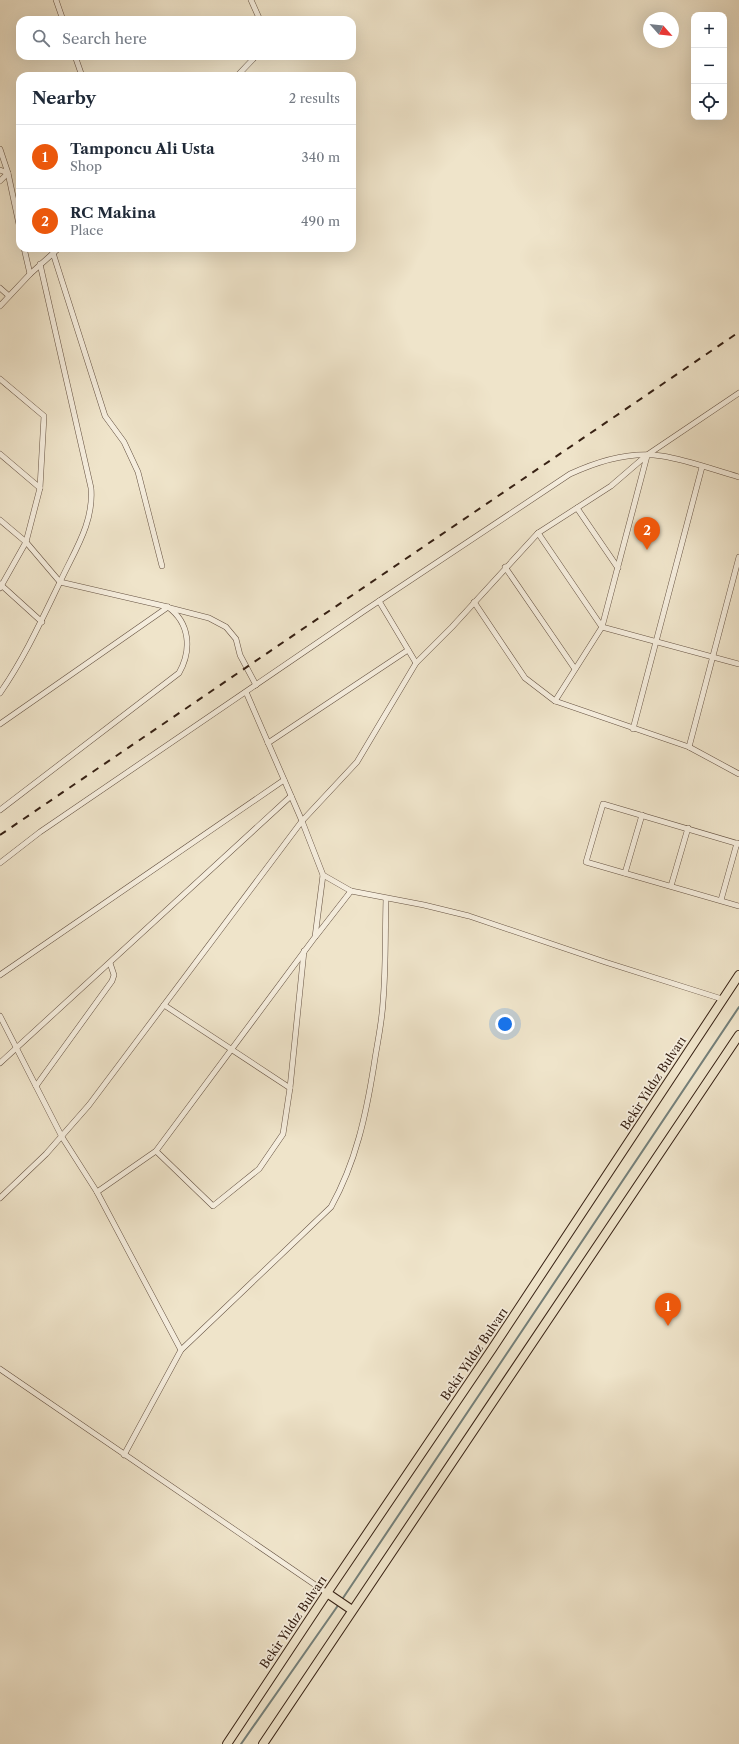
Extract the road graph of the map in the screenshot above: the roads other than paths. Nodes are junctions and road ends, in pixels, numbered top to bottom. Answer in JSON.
{"nodes":[{"id":1,"x":56,"y":0,"type":"edge"},
{"id":2,"x":251,"y":0,"type":"edge"},
{"id":3,"x":62,"y":16,"type":"edge"},
{"id":4,"x":258,"y":16,"type":"edge"},
{"id":5,"x":76,"y":60,"type":"edge"},
{"id":6,"x":252,"y":60,"type":"edge"},
{"id":7,"x":81,"y":72,"type":"edge"},
{"id":8,"x":241,"y":72,"type":"edge"},
{"id":9,"x":0,"y":149,"type":"edge"},
{"id":10,"x":0,"y":170,"type":"edge"},
{"id":11,"x":8,"y":173,"type":"junction"},
{"id":12,"x":0,"y":181,"type":"edge"},
{"id":13,"x":16,"y":210,"type":"edge"},
{"id":14,"x":25,"y":252,"type":"edge"},
{"id":15,"x":54,"y":253,"type":"joint"},
{"id":16,"x":40,"y":264,"type":"junction"},
{"id":17,"x":30,"y":274,"type":"junction"},
{"id":18,"x":0,"y":288,"type":"edge"},
{"id":19,"x":9,"y":296,"type":"junction"},
{"id":20,"x":0,"y":306,"type":"edge"},
{"id":21,"x":0,"y":379,"type":"edge"},
{"id":22,"x":739,"y":392,"type":"edge"},
{"id":23,"x":0,"y":454,"type":"edge"},
{"id":24,"x":647,"y":455,"type":"junction"},
{"id":25,"x":702,"y":467,"type":"junction"},
{"id":26,"x":739,"y":477,"type":"edge"},
{"id":27,"x":40,"y":488,"type":"junction"},
{"id":28,"x":577,"y":508,"type":"junction"},
{"id":29,"x":0,"y":520,"type":"edge"},
{"id":30,"x":538,"y":533,"type":"junction"},
{"id":31,"x":26,"y":542,"type":"junction"},
{"id":32,"x":739,"y":557,"type":"edge"},
{"id":33,"x":162,"y":566,"type":"dead end"},
{"id":34,"x":505,"y":567,"type":"junction"},
{"id":35,"x":618,"y":568,"type":"junction"},
{"id":36,"x":60,"y":582,"type":"junction"},
{"id":37,"x":1,"y":586,"type":"edge"},
{"id":38,"x":379,"y":601,"type":"junction"},
{"id":39,"x":474,"y":602,"type":"junction"},
{"id":40,"x":168,"y":608,"type":"junction"},
{"id":41,"x":42,"y":622,"type":"junction"},
{"id":42,"x":602,"y":627,"type":"junction"},
{"id":43,"x":656,"y":642,"type":"junction"},
{"id":44,"x":408,"y":650,"type":"junction"},
{"id":45,"x":712,"y":657,"type":"junction"},
{"id":46,"x":416,"y":663,"type":"junction"},
{"id":47,"x":739,"y":664,"type":"edge"},
{"id":48,"x":575,"y":669,"type":"junction"},
{"id":49,"x":256,"y":685,"type":"junction"},
{"id":50,"x":2,"y":686,"type":"edge"},
{"id":51,"x":246,"y":692,"type":"junction"},
{"id":52,"x":0,"y":693,"type":"edge"},
{"id":53,"x":555,"y":701,"type":"junction"},
{"id":54,"x":0,"y":724,"type":"edge"},
{"id":55,"x":633,"y":729,"type":"junction"},
{"id":56,"x":268,"y":743,"type":"junction"},
{"id":57,"x":689,"y":748,"type":"junction"},
{"id":58,"x":739,"y":774,"type":"edge"},
{"id":59,"x":284,"y":780,"type":"junction"},
{"id":60,"x":291,"y":796,"type":"junction"},
{"id":61,"x":0,"y":810,"type":"edge"},
{"id":62,"x":642,"y":816,"type":"junction"},
{"id":63,"x":302,"y":821,"type":"junction"},
{"id":64,"x":688,"y":828,"type":"junction"},
{"id":65,"x":738,"y":843,"type":"edge"},
{"id":66,"x":0,"y":863,"type":"edge"},
{"id":67,"x":625,"y":873,"type":"junction"},
{"id":68,"x":323,"y":875,"type":"junction"},
{"id":69,"x":671,"y":886,"type":"junction"},
{"id":70,"x":351,"y":891,"type":"junction"},
{"id":71,"x":386,"y":899,"type":"junction"},
{"id":72,"x":721,"y":900,"type":"junction"},
{"id":73,"x":739,"y":906,"type":"edge"},
{"id":74,"x":315,"y":937,"type":"junction"},
{"id":75,"x":304,"y":951,"type":"junction"},
{"id":76,"x":110,"y":963,"type":"junction"},
{"id":77,"x":0,"y":975,"type":"edge"},
{"id":78,"x":739,"y":975,"type":"edge"},
{"id":79,"x":722,"y":999,"type":"junction"},
{"id":80,"x":164,"y":1005,"type":"junction"},
{"id":81,"x":0,"y":1016,"type":"edge"},
{"id":82,"x":739,"y":1035,"type":"edge"},
{"id":83,"x":17,"y":1048,"type":"junction"},
{"id":84,"x":231,"y":1050,"type":"junction"},
{"id":85,"x":0,"y":1063,"type":"edge"},
{"id":86,"x":36,"y":1086,"type":"junction"},
{"id":87,"x":290,"y":1088,"type":"junction"},
{"id":88,"x":62,"y":1137,"type":"junction"},
{"id":89,"x":156,"y":1151,"type":"junction"},
{"id":90,"x":98,"y":1192,"type":"junction"},
{"id":91,"x":0,"y":1198,"type":"edge"},
{"id":92,"x":181,"y":1350,"type":"junction"},
{"id":93,"x":0,"y":1369,"type":"edge"},
{"id":94,"x":124,"y":1455,"type":"junction"},
{"id":95,"x":326,"y":1594,"type":"junction"},
{"id":96,"x":349,"y":1608,"type":"junction"},
{"id":97,"x":227,"y":1744,"type":"edge"},
{"id":98,"x":263,"y":1744,"type":"edge"}],
"edges":[{"from":1,"to":3,"type":"street"},
{"from":2,"to":4,"type":"street"},
{"from":5,"to":7,"type":"street"},
{"from":6,"to":8,"type":"street"},
{"from":9,"to":11,"type":"street"},
{"from":10,"to":11,"type":"street"},
{"from":11,"to":12,"type":"street"},
{"from":11,"to":13,"type":"street"},
{"from":14,"to":17,"type":"street"},
{"from":15,"to":16,"type":"street"},
{"from":15,"to":33,"type":"street"},
{"from":16,"to":17,"type":"street"},
{"from":16,"to":36,"type":"street"},
{"from":17,"to":19,"type":"street"},
{"from":18,"to":19,"type":"street"},
{"from":19,"to":20,"type":"street"},
{"from":21,"to":27,"type":"street"},
{"from":22,"to":24,"type":"street"},
{"from":23,"to":27,"type":"street"},
{"from":24,"to":25,"type":"street"},
{"from":24,"to":28,"type":"street"},
{"from":24,"to":35,"type":"street"},
{"from":24,"to":38,"type":"street"},
{"from":25,"to":26,"type":"street"},
{"from":25,"to":43,"type":"street"},
{"from":27,"to":31,"type":"street"},
{"from":28,"to":30,"type":"street"},
{"from":28,"to":35,"type":"street"},
{"from":29,"to":31,"type":"street"},
{"from":30,"to":34,"type":"street"},
{"from":30,"to":42,"type":"street"},
{"from":31,"to":36,"type":"street"},
{"from":31,"to":37,"type":"street"},
{"from":32,"to":45,"type":"street"},
{"from":34,"to":39,"type":"street"},
{"from":34,"to":48,"type":"street"},
{"from":35,"to":42,"type":"street"},
{"from":36,"to":40,"type":"street"},
{"from":36,"to":41,"type":"street"},
{"from":37,"to":41,"type":"street"},
{"from":38,"to":44,"type":"street"},
{"from":38,"to":49,"type":"street"},
{"from":39,"to":46,"type":"street"},
{"from":39,"to":53,"type":"street"},
{"from":40,"to":49,"type":"street"},
{"from":40,"to":54,"type":"street"},
{"from":40,"to":61,"type":"street"},
{"from":41,"to":50,"type":"street"},
{"from":42,"to":43,"type":"street"},
{"from":42,"to":48,"type":"street"},
{"from":43,"to":45,"type":"street"},
{"from":43,"to":55,"type":"street"},
{"from":44,"to":46,"type":"street"},
{"from":44,"to":56,"type":"street"},
{"from":45,"to":47,"type":"street"},
{"from":45,"to":57,"type":"street"},
{"from":46,"to":63,"type":"street"},
{"from":48,"to":53,"type":"street"},
{"from":49,"to":51,"type":"street"},
{"from":50,"to":52,"type":"street"},
{"from":51,"to":56,"type":"street"},
{"from":51,"to":66,"type":"street"},
{"from":53,"to":55,"type":"street"},
{"from":55,"to":57,"type":"street"},
{"from":56,"to":59,"type":"street"},
{"from":57,"to":58,"type":"street"},
{"from":59,"to":60,"type":"street"},
{"from":59,"to":77,"type":"street"},
{"from":60,"to":63,"type":"street"},
{"from":60,"to":76,"type":"street"},
{"from":62,"to":64,"type":"street"},
{"from":62,"to":67,"type":"street"},
{"from":62,"to":67,"type":"street"},
{"from":63,"to":68,"type":"street"},
{"from":63,"to":80,"type":"street"},
{"from":64,"to":65,"type":"street"},
{"from":64,"to":69,"type":"street"},
{"from":65,"to":72,"type":"street"},
{"from":67,"to":69,"type":"street"},
{"from":68,"to":70,"type":"street"},
{"from":68,"to":74,"type":"street"},
{"from":69,"to":72,"type":"street"},
{"from":70,"to":71,"type":"street"},
{"from":70,"to":74,"type":"street"},
{"from":71,"to":79,"type":"street"},
{"from":71,"to":92,"type":"street"},
{"from":72,"to":73,"type":"street"},
{"from":74,"to":75,"type":"street"},
{"from":75,"to":84,"type":"street"},
{"from":75,"to":87,"type":"street"},
{"from":76,"to":83,"type":"street"},
{"from":76,"to":86,"type":"street"},
{"from":78,"to":79,"type":"main road","name":"Bekir Yıldız Bulvarı"},
{"from":79,"to":95,"type":"main road","name":"Bekir Yıldız Bulvarı"},
{"from":80,"to":84,"type":"street"},
{"from":80,"to":88,"type":"street"},
{"from":81,"to":83,"type":"street"},
{"from":82,"to":96,"type":"main road"},
{"from":83,"to":85,"type":"street"},
{"from":83,"to":86,"type":"street"},
{"from":84,"to":87,"type":"street"},
{"from":84,"to":89,"type":"street"},
{"from":86,"to":88,"type":"street"},
{"from":87,"to":89,"type":"street"},
{"from":88,"to":90,"type":"street"},
{"from":88,"to":91,"type":"street"},
{"from":89,"to":90,"type":"street"},
{"from":90,"to":92,"type":"street"},
{"from":92,"to":94,"type":"street"},
{"from":93,"to":94,"type":"street"},
{"from":94,"to":95,"type":"street"},
{"from":95,"to":96,"type":"main road"},
{"from":95,"to":97,"type":"main road","name":"Bekir Yıldız Bulvarı"},
{"from":96,"to":98,"type":"main road"}]}
